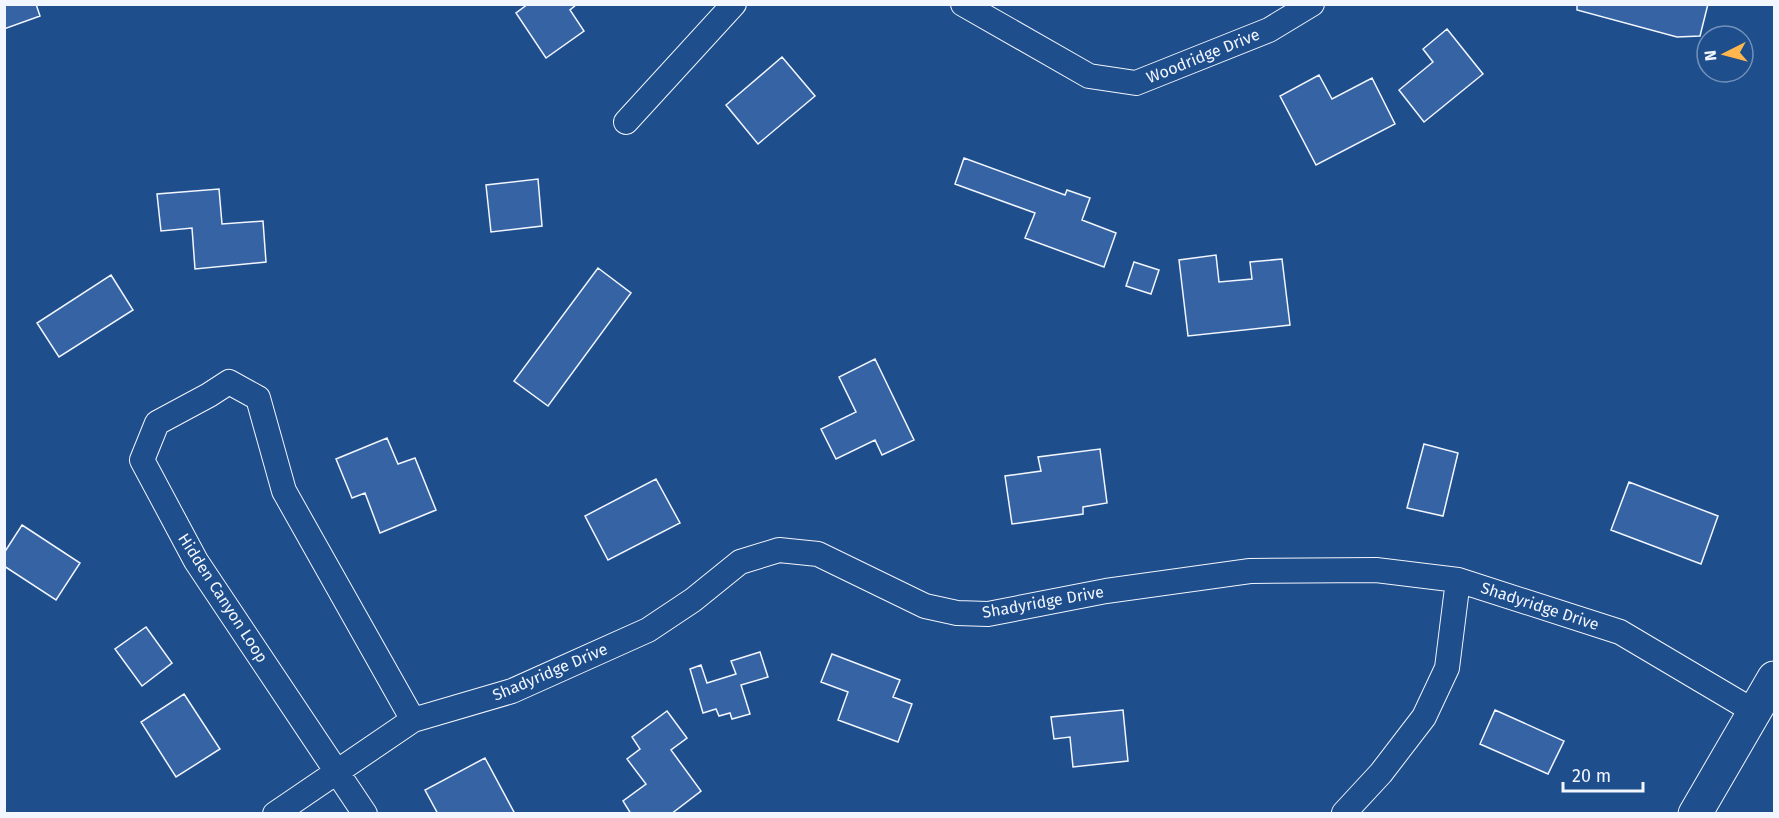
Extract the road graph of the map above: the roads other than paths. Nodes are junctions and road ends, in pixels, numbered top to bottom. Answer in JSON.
{"nodes":[{"id":1,"x":734,"y":4,"type":"edge"},
{"id":2,"x":963,"y":4,"type":"edge"},
{"id":3,"x":1312,"y":4,"type":"edge"},
{"id":4,"x":626,"y":122,"type":"dead end"},
{"id":5,"x":1458,"y":580,"type":"junction"},
{"id":6,"x":1774,"y":678,"type":"edge"},
{"id":7,"x":1755,"y":712,"type":"junction"},
{"id":8,"x":413,"y":720,"type":"junction"},
{"id":9,"x":338,"y":772,"type":"junction"},
{"id":10,"x":275,"y":813,"type":"edge"},
{"id":11,"x":365,"y":813,"type":"edge"},
{"id":12,"x":1344,"y":813,"type":"edge"},
{"id":13,"x":1695,"y":813,"type":"edge"}],
"edges":[{"from":1,"to":4,"type":"street"},
{"from":2,"to":3,"type":"street","name":"Woodridge Drive"},
{"from":5,"to":7,"type":"street","name":"Shadyridge Drive"},
{"from":5,"to":8,"type":"street","name":"Shadyridge Drive"},
{"from":5,"to":12,"type":"street"},
{"from":6,"to":7,"type":"street"},
{"from":7,"to":13,"type":"street"},
{"from":8,"to":9,"type":"street","name":"Shadyridge Drive"},
{"from":8,"to":9,"type":"street","name":"Hidden Canyon Loop"},
{"from":9,"to":10,"type":"street","name":"Shadyridge Drive"},
{"from":9,"to":11,"type":"street"}]}
